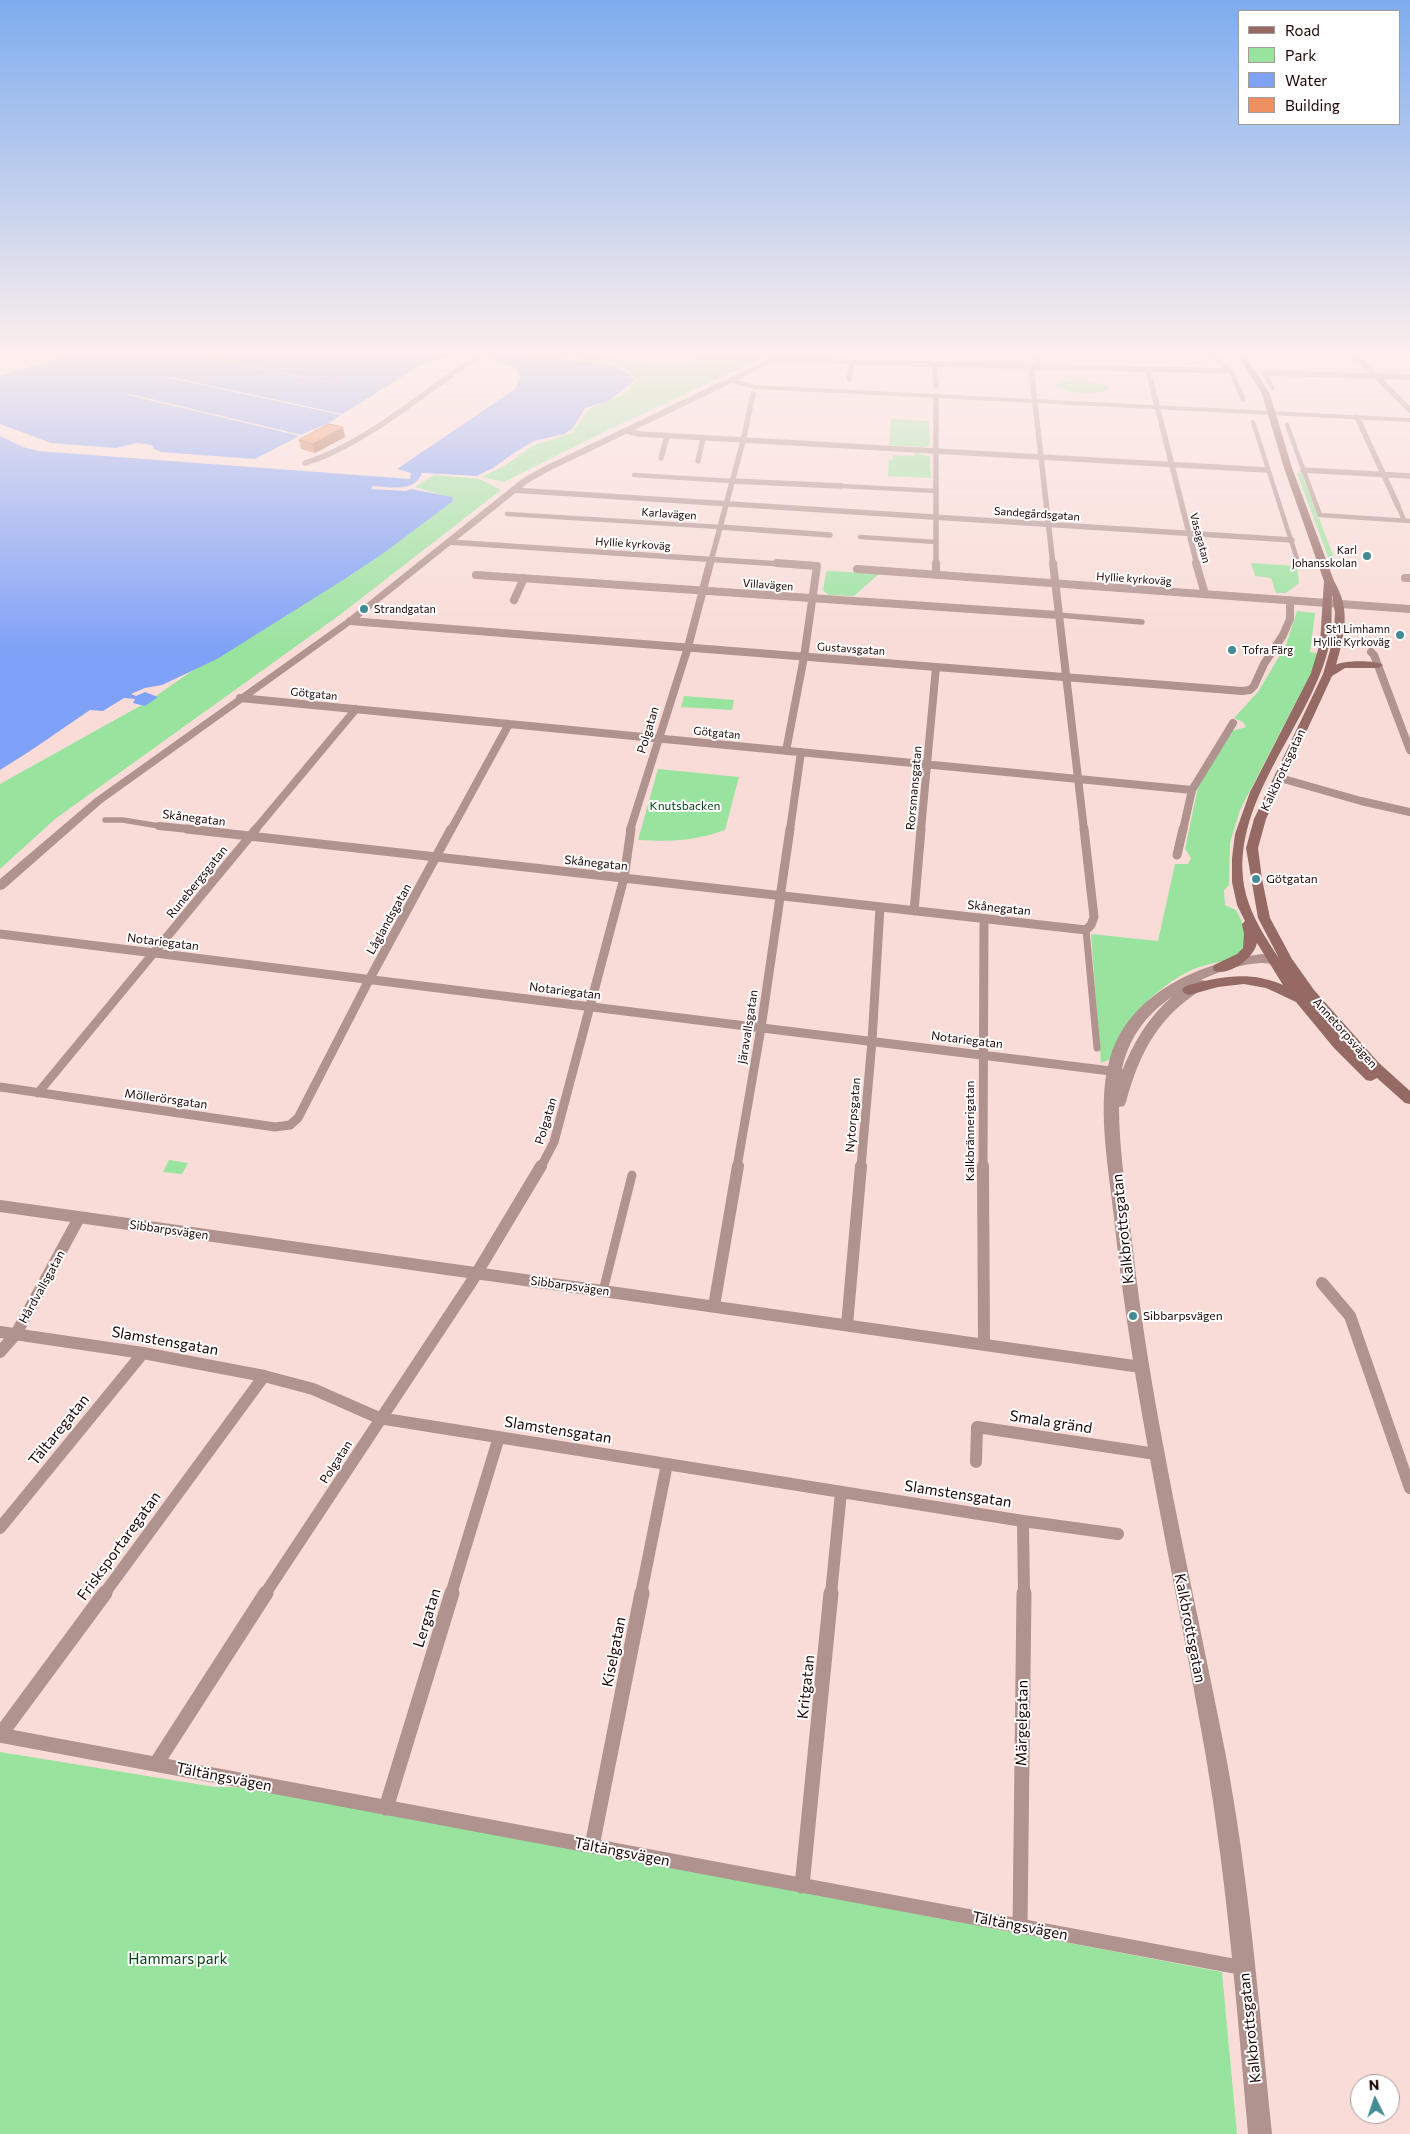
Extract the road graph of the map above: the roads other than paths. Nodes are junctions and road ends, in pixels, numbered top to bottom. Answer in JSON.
{"nodes":[{"id":1,"x":330,"y":454,"type":"edge"},
{"id":2,"x":577,"y":454,"type":"edge"},
{"id":3,"x":662,"y":454,"type":"edge"},
{"id":4,"x":700,"y":454,"type":"edge"},
{"id":5,"x":740,"y":454,"type":"edge"},
{"id":6,"x":937,"y":454,"type":"edge"},
{"id":7,"x":965,"y":454,"type":"edge"},
{"id":8,"x":1041,"y":454,"type":"edge"},
{"id":9,"x":1168,"y":454,"type":"edge"},
{"id":10,"x":1262,"y":454,"type":"edge"},
{"id":11,"x":1284,"y":454,"type":"edge"},
{"id":12,"x":1297,"y":454,"type":"edge"},
{"id":13,"x":1373,"y":454,"type":"edge"},
{"id":14,"x":661,"y":458,"type":"dead end"},
{"id":15,"x":1041,"y":458,"type":"junction"},
{"id":16,"x":698,"y":461,"type":"dead end"},
{"id":17,"x":305,"y":462,"type":"dead end"},
{"id":18,"x":1171,"y":465,"type":"junction"},
{"id":19,"x":1267,"y":470,"type":"junction"},
{"id":20,"x":1303,"y":470,"type":"junction"},
{"id":21,"x":634,"y":475,"type":"dead end"},
{"id":22,"x":1383,"y":475,"type":"junction"},
{"id":23,"x":1410,"y":476,"type":"edge"},
{"id":24,"x":732,"y":481,"type":"junction"},
{"id":25,"x":841,"y":486,"type":"joint"},
{"id":26,"x":512,"y":490,"type":"junction"},
{"id":27,"x":936,"y":491,"type":"junction"},
{"id":28,"x":726,"y":504,"type":"junction"},
{"id":29,"x":1398,"y":506,"type":"joint"},
{"id":30,"x":507,"y":514,"type":"dead end"},
{"id":31,"x":936,"y":518,"type":"junction"},
{"id":32,"x":1407,"y":521,"type":"edge"},
{"id":33,"x":1048,"y":525,"type":"junction"},
{"id":34,"x":720,"y":527,"type":"junction"},
{"id":35,"x":1188,"y":534,"type":"junction"},
{"id":36,"x":830,"y":535,"type":"dead end"},
{"id":37,"x":860,"y":537,"type":"dead end"},
{"id":38,"x":1292,"y":540,"type":"junction"},
{"id":39,"x":448,"y":542,"type":"junction"},
{"id":40,"x":936,"y":542,"type":"junction"},
{"id":41,"x":711,"y":559,"type":"junction"},
{"id":42,"x":1299,"y":565,"type":"dead end"},
{"id":43,"x":857,"y":569,"type":"dead end"},
{"id":44,"x":936,"y":574,"type":"junction"},
{"id":45,"x":476,"y":575,"type":"dead end"},
{"id":46,"x":524,"y":578,"type":"junction"},
{"id":47,"x":1329,"y":581,"type":"junction"},
{"id":48,"x":1056,"y":584,"type":"junction"},
{"id":49,"x":702,"y":590,"type":"junction"},
{"id":50,"x":1205,"y":594,"type":"junction"},
{"id":51,"x":814,"y":598,"type":"junction"},
{"id":52,"x":514,"y":600,"type":"dead end"},
{"id":53,"x":1290,"y":601,"type":"junction"},
{"id":54,"x":1327,"y":603,"type":"junction"},
{"id":55,"x":1339,"y":604,"type":"junction"},
{"id":56,"x":1410,"y":609,"type":"edge"},
{"id":57,"x":1058,"y":615,"type":"junction"},
{"id":58,"x":350,"y":621,"type":"junction"},
{"id":59,"x":1142,"y":622,"type":"dead end"},
{"id":60,"x":688,"y":648,"type":"junction"},
{"id":61,"x":1371,"y":652,"type":"dead end"},
{"id":62,"x":804,"y":657,"type":"junction"},
{"id":63,"x":1378,"y":665,"type":"junction"},
{"id":64,"x":936,"y":667,"type":"junction"},
{"id":65,"x":1328,"y":674,"type":"junction"},
{"id":66,"x":1066,"y":677,"type":"junction"},
{"id":67,"x":240,"y":698,"type":"junction"},
{"id":68,"x":356,"y":709,"type":"junction"},
{"id":69,"x":1232,"y":723,"type":"dead end"},
{"id":70,"x":509,"y":724,"type":"junction"},
{"id":71,"x":1406,"y":732,"type":"edge"},
{"id":72,"x":658,"y":738,"type":"junction"},
{"id":73,"x":1410,"y":750,"type":"edge"},
{"id":74,"x":786,"y":751,"type":"junction"},
{"id":75,"x":800,"y":752,"type":"junction"},
{"id":76,"x":927,"y":764,"type":"junction"},
{"id":77,"x":1280,"y":778,"type":"junction"},
{"id":78,"x":1078,"y":779,"type":"junction"},
{"id":79,"x":1192,"y":790,"type":"junction"},
{"id":80,"x":1410,"y":812,"type":"edge"},
{"id":81,"x":105,"y":820,"type":"dead end"},
{"id":82,"x":159,"y":826,"type":"joint"},
{"id":83,"x":250,"y":836,"type":"junction"},
{"id":84,"x":1177,"y":855,"type":"dead end"},
{"id":85,"x":436,"y":857,"type":"junction"},
{"id":86,"x":624,"y":878,"type":"junction"},
{"id":87,"x":0,"y":886,"type":"edge"},
{"id":88,"x":780,"y":896,"type":"junction"},
{"id":89,"x":1243,"y":904,"type":"junction"},
{"id":90,"x":880,"y":907,"type":"junction"},
{"id":91,"x":914,"y":911,"type":"junction"},
{"id":92,"x":984,"y":919,"type":"junction"},
{"id":93,"x":1086,"y":930,"type":"junction"},
{"id":94,"x":0,"y":934,"type":"edge"},
{"id":95,"x":155,"y":953,"type":"junction"},
{"id":96,"x":1279,"y":962,"type":"junction"},
{"id":97,"x":1219,"y":968,"type":"junction"},
{"id":98,"x":369,"y":980,"type":"junction"},
{"id":99,"x":1189,"y":990,"type":"junction"},
{"id":100,"x":590,"y":1007,"type":"junction"},
{"id":101,"x":1307,"y":1010,"type":"junction"},
{"id":102,"x":760,"y":1028,"type":"junction"},
{"id":103,"x":872,"y":1041,"type":"junction"},
{"id":104,"x":1097,"y":1048,"type":"dead end"},
{"id":105,"x":982,"y":1055,"type":"junction"},
{"id":106,"x":1121,"y":1072,"type":"junction"},
{"id":107,"x":0,"y":1087,"type":"edge"},
{"id":108,"x":38,"y":1093,"type":"junction"},
{"id":109,"x":1410,"y":1099,"type":"edge"},
{"id":110,"x":1410,"y":1108,"type":"edge"},
{"id":111,"x":290,"y":1125,"type":"joint"},
{"id":112,"x":632,"y":1175,"type":"dead end"},
{"id":113,"x":0,"y":1206,"type":"edge"},
{"id":114,"x":80,"y":1218,"type":"junction"},
{"id":115,"x":476,"y":1273,"type":"junction"},
{"id":116,"x":1322,"y":1282,"type":"dead end"},
{"id":117,"x":604,"y":1290,"type":"junction"},
{"id":118,"x":714,"y":1306,"type":"junction"},
{"id":119,"x":847,"y":1325,"type":"junction"},
{"id":120,"x":0,"y":1332,"type":"edge"},
{"id":121,"x":16,"y":1334,"type":"junction"},
{"id":122,"x":984,"y":1344,"type":"junction"},
{"id":123,"x":0,"y":1352,"type":"edge"},
{"id":124,"x":143,"y":1352,"type":"junction"},
{"id":125,"x":1141,"y":1367,"type":"junction"},
{"id":126,"x":264,"y":1376,"type":"junction"},
{"id":127,"x":380,"y":1418,"type":"junction"},
{"id":128,"x":499,"y":1437,"type":"junction"},
{"id":129,"x":1156,"y":1454,"type":"junction"},
{"id":130,"x":976,"y":1462,"type":"dead end"},
{"id":131,"x":667,"y":1464,"type":"junction"},
{"id":132,"x":1410,"y":1488,"type":"edge"},
{"id":133,"x":841,"y":1492,"type":"junction"},
{"id":134,"x":1023,"y":1521,"type":"junction"},
{"id":135,"x":0,"y":1528,"type":"edge"},
{"id":136,"x":1118,"y":1534,"type":"dead end"},
{"id":137,"x":0,"y":1735,"type":"edge"},
{"id":138,"x":156,"y":1764,"type":"junction"},
{"id":139,"x":386,"y":1808,"type":"junction"},
{"id":140,"x":592,"y":1846,"type":"junction"},
{"id":141,"x":802,"y":1886,"type":"junction"},
{"id":142,"x":1020,"y":1926,"type":"junction"},
{"id":143,"x":1244,"y":1968,"type":"junction"},
{"id":144,"x":1260,"y":2134,"type":"edge"}],
"edges":[{"from":1,"to":17,"type":"street"},
{"from":2,"to":26,"type":"street"},
{"from":3,"to":14,"type":"street"},
{"from":4,"to":16,"type":"street"},
{"from":5,"to":24,"type":"street","name":"Polgatan"},
{"from":6,"to":27,"type":"street"},
{"from":7,"to":15,"type":"street"},
{"from":8,"to":15,"type":"street"},
{"from":9,"to":18,"type":"street","name":"Vasagatan"},
{"from":10,"to":19,"type":"street"},
{"from":11,"to":47,"type":"main road","name":"Kalkbrottsgatan"},
{"from":12,"to":20,"type":"street"},
{"from":13,"to":22,"type":"street"},
{"from":15,"to":18,"type":"street"},
{"from":15,"to":33,"type":"street"},
{"from":18,"to":19,"type":"street"},
{"from":18,"to":35,"type":"street","name":"Vasagatan"},
{"from":19,"to":38,"type":"street"},
{"from":20,"to":22,"type":"street"},
{"from":20,"to":32,"type":"street"},
{"from":21,"to":24,"type":"street"},
{"from":22,"to":23,"type":"street"},
{"from":22,"to":29,"type":"street"},
{"from":24,"to":25,"type":"street"},
{"from":24,"to":28,"type":"street","name":"Polgatan"},
{"from":25,"to":27,"type":"street"},
{"from":26,"to":28,"type":"street","name":"Sandegårdsgatan"},
{"from":26,"to":39,"type":"street"},
{"from":27,"to":31,"type":"street"},
{"from":28,"to":31,"type":"street","name":"Sandegårdsgatan"},
{"from":28,"to":34,"type":"street","name":"Polgatan"},
{"from":29,"to":32,"type":"street"},
{"from":30,"to":34,"type":"street","name":"Karlavägen"},
{"from":31,"to":33,"type":"street","name":"Sandegårdsgatan"},
{"from":31,"to":40,"type":"street"},
{"from":33,"to":35,"type":"street","name":"Sandegårdsgatan"},
{"from":33,"to":48,"type":"street"},
{"from":34,"to":36,"type":"street","name":"Karlavägen"},
{"from":34,"to":41,"type":"street","name":"Polgatan"},
{"from":35,"to":38,"type":"street","name":"Sandegårdsgatan"},
{"from":35,"to":50,"type":"street","name":"Vasagatan"},
{"from":37,"to":40,"type":"street"},
{"from":38,"to":42,"type":"street"},
{"from":39,"to":41,"type":"street","name":"Hyllie kyrkoväg"},
{"from":39,"to":58,"type":"street"},
{"from":40,"to":44,"type":"street"},
{"from":41,"to":49,"type":"street","name":"Polgatan"},
{"from":41,"to":51,"type":"street","name":"Hyllie kyrkoväg"},
{"from":43,"to":44,"type":"street","name":"Hyllie kyrkoväg"},
{"from":44,"to":48,"type":"street","name":"Hyllie kyrkoväg"},
{"from":45,"to":46,"type":"street","name":"Villavägen"},
{"from":46,"to":49,"type":"street","name":"Villavägen"},
{"from":46,"to":52,"type":"street"},
{"from":47,"to":54,"type":"main road","name":"Kalkbrottsgatan"},
{"from":47,"to":55,"type":"main road","name":"Kalkbrottsgatan"},
{"from":48,"to":50,"type":"street","name":"Hyllie kyrkoväg"},
{"from":48,"to":57,"type":"street"},
{"from":49,"to":51,"type":"street","name":"Villavägen"},
{"from":49,"to":60,"type":"street","name":"Polgatan"},
{"from":50,"to":53,"type":"street","name":"Hyllie kyrkoväg"},
{"from":51,"to":57,"type":"street","name":"Villavägen"},
{"from":51,"to":62,"type":"street"},
{"from":53,"to":54,"type":"street","name":"Hyllie kyrkoväg"},
{"from":53,"to":66,"type":"street","name":"Gustavsgatan"},
{"from":54,"to":55,"type":"street","name":"Hyllie kyrkoväg"},
{"from":54,"to":89,"type":"main road","name":"Kalkbrottsgatan"},
{"from":55,"to":56,"type":"street","name":"Hyllie kyrkoväg"},
{"from":55,"to":65,"type":"main road","name":"Kalkbrottsgatan"},
{"from":57,"to":59,"type":"street","name":"Villavägen"},
{"from":57,"to":66,"type":"street"},
{"from":58,"to":60,"type":"street","name":"Gustavsgatan"},
{"from":58,"to":67,"type":"street"},
{"from":60,"to":62,"type":"street","name":"Gustavsgatan"},
{"from":60,"to":72,"type":"street","name":"Polgatan"},
{"from":61,"to":63,"type":"street"},
{"from":62,"to":64,"type":"street","name":"Gustavsgatan"},
{"from":62,"to":74,"type":"street"},
{"from":63,"to":65,"type":"main road"},
{"from":63,"to":71,"type":"street"},
{"from":64,"to":66,"type":"street","name":"Gustavsgatan"},
{"from":64,"to":76,"type":"street","name":"Rorsmansgatan"},
{"from":65,"to":77,"type":"main road","name":"Kalkbrottsgatan"},
{"from":66,"to":78,"type":"street"},
{"from":67,"to":68,"type":"street","name":"Götgatan"},
{"from":67,"to":87,"type":"street"},
{"from":68,"to":70,"type":"street","name":"Götgatan"},
{"from":68,"to":83,"type":"street","name":"Runebergsgatan"},
{"from":69,"to":79,"type":"street"},
{"from":70,"to":72,"type":"street","name":"Götgatan"},
{"from":70,"to":85,"type":"street","name":"Låglandsgatan"},
{"from":71,"to":73,"type":"street"},
{"from":72,"to":74,"type":"street","name":"Götgatan"},
{"from":72,"to":86,"type":"street","name":"Polgatan"},
{"from":74,"to":75,"type":"street","name":"Götgatan"},
{"from":75,"to":76,"type":"street","name":"Götgatan"},
{"from":75,"to":88,"type":"street","name":"Järavallsgatan"},
{"from":76,"to":78,"type":"street","name":"Götgatan"},
{"from":76,"to":91,"type":"street","name":"Rorsmansgatan"},
{"from":77,"to":80,"type":"street"},
{"from":77,"to":96,"type":"main road","name":"Kalkbrottsgatan"},
{"from":78,"to":79,"type":"street","name":"Götgatan"},
{"from":78,"to":93,"type":"street"},
{"from":79,"to":84,"type":"street"},
{"from":81,"to":82,"type":"street","name":"Skånegatan"},
{"from":82,"to":83,"type":"street","name":"Skånegatan"},
{"from":83,"to":85,"type":"street","name":"Skånegatan"},
{"from":83,"to":95,"type":"street","name":"Runebergsgatan"},
{"from":85,"to":86,"type":"street","name":"Skånegatan"},
{"from":85,"to":98,"type":"street","name":"Låglandsgatan"},
{"from":86,"to":88,"type":"street","name":"Skånegatan"},
{"from":86,"to":100,"type":"street","name":"Polgatan"},
{"from":88,"to":90,"type":"street","name":"Skånegatan"},
{"from":88,"to":102,"type":"street","name":"Järavallsgatan"},
{"from":89,"to":96,"type":"main road","name":"Kalkbrottsgatan"},
{"from":89,"to":97,"type":"main road"},
{"from":90,"to":91,"type":"street","name":"Skånegatan"},
{"from":90,"to":103,"type":"street","name":"Nytorpsgatan"},
{"from":91,"to":92,"type":"street","name":"Skånegatan"},
{"from":92,"to":93,"type":"street","name":"Skånegatan"},
{"from":92,"to":105,"type":"street","name":"Kalkbrännerigatan"},
{"from":93,"to":104,"type":"street"},
{"from":94,"to":95,"type":"street","name":"Notariegatan"},
{"from":95,"to":98,"type":"street","name":"Notariegatan"},
{"from":95,"to":108,"type":"street","name":"Runebergsgatan"},
{"from":96,"to":97,"type":"street","name":"Kalkbrottsgatan"},
{"from":96,"to":99,"type":"street","name":"Kalkbrottsgatan"},
{"from":96,"to":101,"type":"main road","name":"Kalkbrottsgatan"},
{"from":96,"to":109,"type":"main road","name":"Annetorpsvägen"},
{"from":97,"to":106,"type":"street","name":"Kalkbrottsgatan"},
{"from":98,"to":100,"type":"street","name":"Notariegatan"},
{"from":98,"to":111,"type":"street","name":"Låglandsgatan"},
{"from":99,"to":101,"type":"main road"},
{"from":99,"to":106,"type":"street","name":"Kalkbrottsgatan"},
{"from":100,"to":102,"type":"street","name":"Notariegatan"},
{"from":100,"to":115,"type":"street","name":"Polgatan"},
{"from":101,"to":110,"type":"main road","name":"Kalkbrottsgatan"},
{"from":102,"to":103,"type":"street","name":"Notariegatan"},
{"from":102,"to":118,"type":"street","name":"Järavallsgatan"},
{"from":103,"to":105,"type":"street","name":"Notariegatan"},
{"from":103,"to":119,"type":"street","name":"Nytorpsgatan"},
{"from":105,"to":106,"type":"street","name":"Notariegatan"},
{"from":105,"to":122,"type":"street","name":"Kalkbrännerigatan"},
{"from":106,"to":125,"type":"street","name":"Kalkbrottsgatan"},
{"from":107,"to":108,"type":"street","name":"Möllerörsgatan"},
{"from":108,"to":111,"type":"street","name":"Möllerörsgatan"},
{"from":112,"to":117,"type":"street"},
{"from":113,"to":114,"type":"street","name":"Sibbarpsvägen"},
{"from":114,"to":115,"type":"street","name":"Sibbarpsvägen"},
{"from":114,"to":121,"type":"street","name":"Hårdvallsgatan"},
{"from":115,"to":117,"type":"street","name":"Sibbarpsvägen"},
{"from":115,"to":127,"type":"street","name":"Polgatan"},
{"from":116,"to":132,"type":"street"},
{"from":117,"to":118,"type":"street","name":"Sibbarpsvägen"},
{"from":118,"to":119,"type":"street","name":"Sibbarpsvägen"},
{"from":119,"to":122,"type":"street","name":"Sibbarpsvägen"},
{"from":120,"to":121,"type":"street","name":"Slamstensgatan"},
{"from":121,"to":123,"type":"street","name":"Hårdvallsgatan"},
{"from":121,"to":124,"type":"street","name":"Slamstensgatan"},
{"from":122,"to":125,"type":"street","name":"Sibbarpsvägen"},
{"from":124,"to":126,"type":"street","name":"Slamstensgatan"},
{"from":124,"to":135,"type":"street","name":"Tältaregatan"},
{"from":125,"to":129,"type":"street","name":"Kalkbrottsgatan"},
{"from":126,"to":127,"type":"street","name":"Slamstensgatan"},
{"from":126,"to":137,"type":"street","name":"Frisksportaregatan"},
{"from":127,"to":128,"type":"street","name":"Slamstensgatan"},
{"from":127,"to":138,"type":"street","name":"Polgatan"},
{"from":128,"to":131,"type":"street","name":"Slamstensgatan"},
{"from":128,"to":139,"type":"street","name":"Lergatan"},
{"from":129,"to":130,"type":"street","name":"Smala gränd"},
{"from":129,"to":143,"type":"street","name":"Kalkbrottsgatan"},
{"from":131,"to":133,"type":"street","name":"Slamstensgatan"},
{"from":131,"to":140,"type":"street","name":"Kiselgatan"},
{"from":133,"to":134,"type":"street","name":"Slamstensgatan"},
{"from":133,"to":141,"type":"street","name":"Kritgatan"},
{"from":134,"to":136,"type":"street","name":"Slamstensgatan"},
{"from":134,"to":142,"type":"street","name":"Märgelgatan"},
{"from":137,"to":138,"type":"street","name":"Tältängsvägen"},
{"from":138,"to":139,"type":"street","name":"Tältängsvägen"},
{"from":139,"to":140,"type":"street","name":"Tältängsvägen"},
{"from":140,"to":141,"type":"street","name":"Tältängsvägen"},
{"from":141,"to":142,"type":"street","name":"Tältängsvägen"},
{"from":142,"to":143,"type":"street","name":"Tältängsvägen"},
{"from":143,"to":144,"type":"street","name":"Kalkbrottsgatan"}]}
